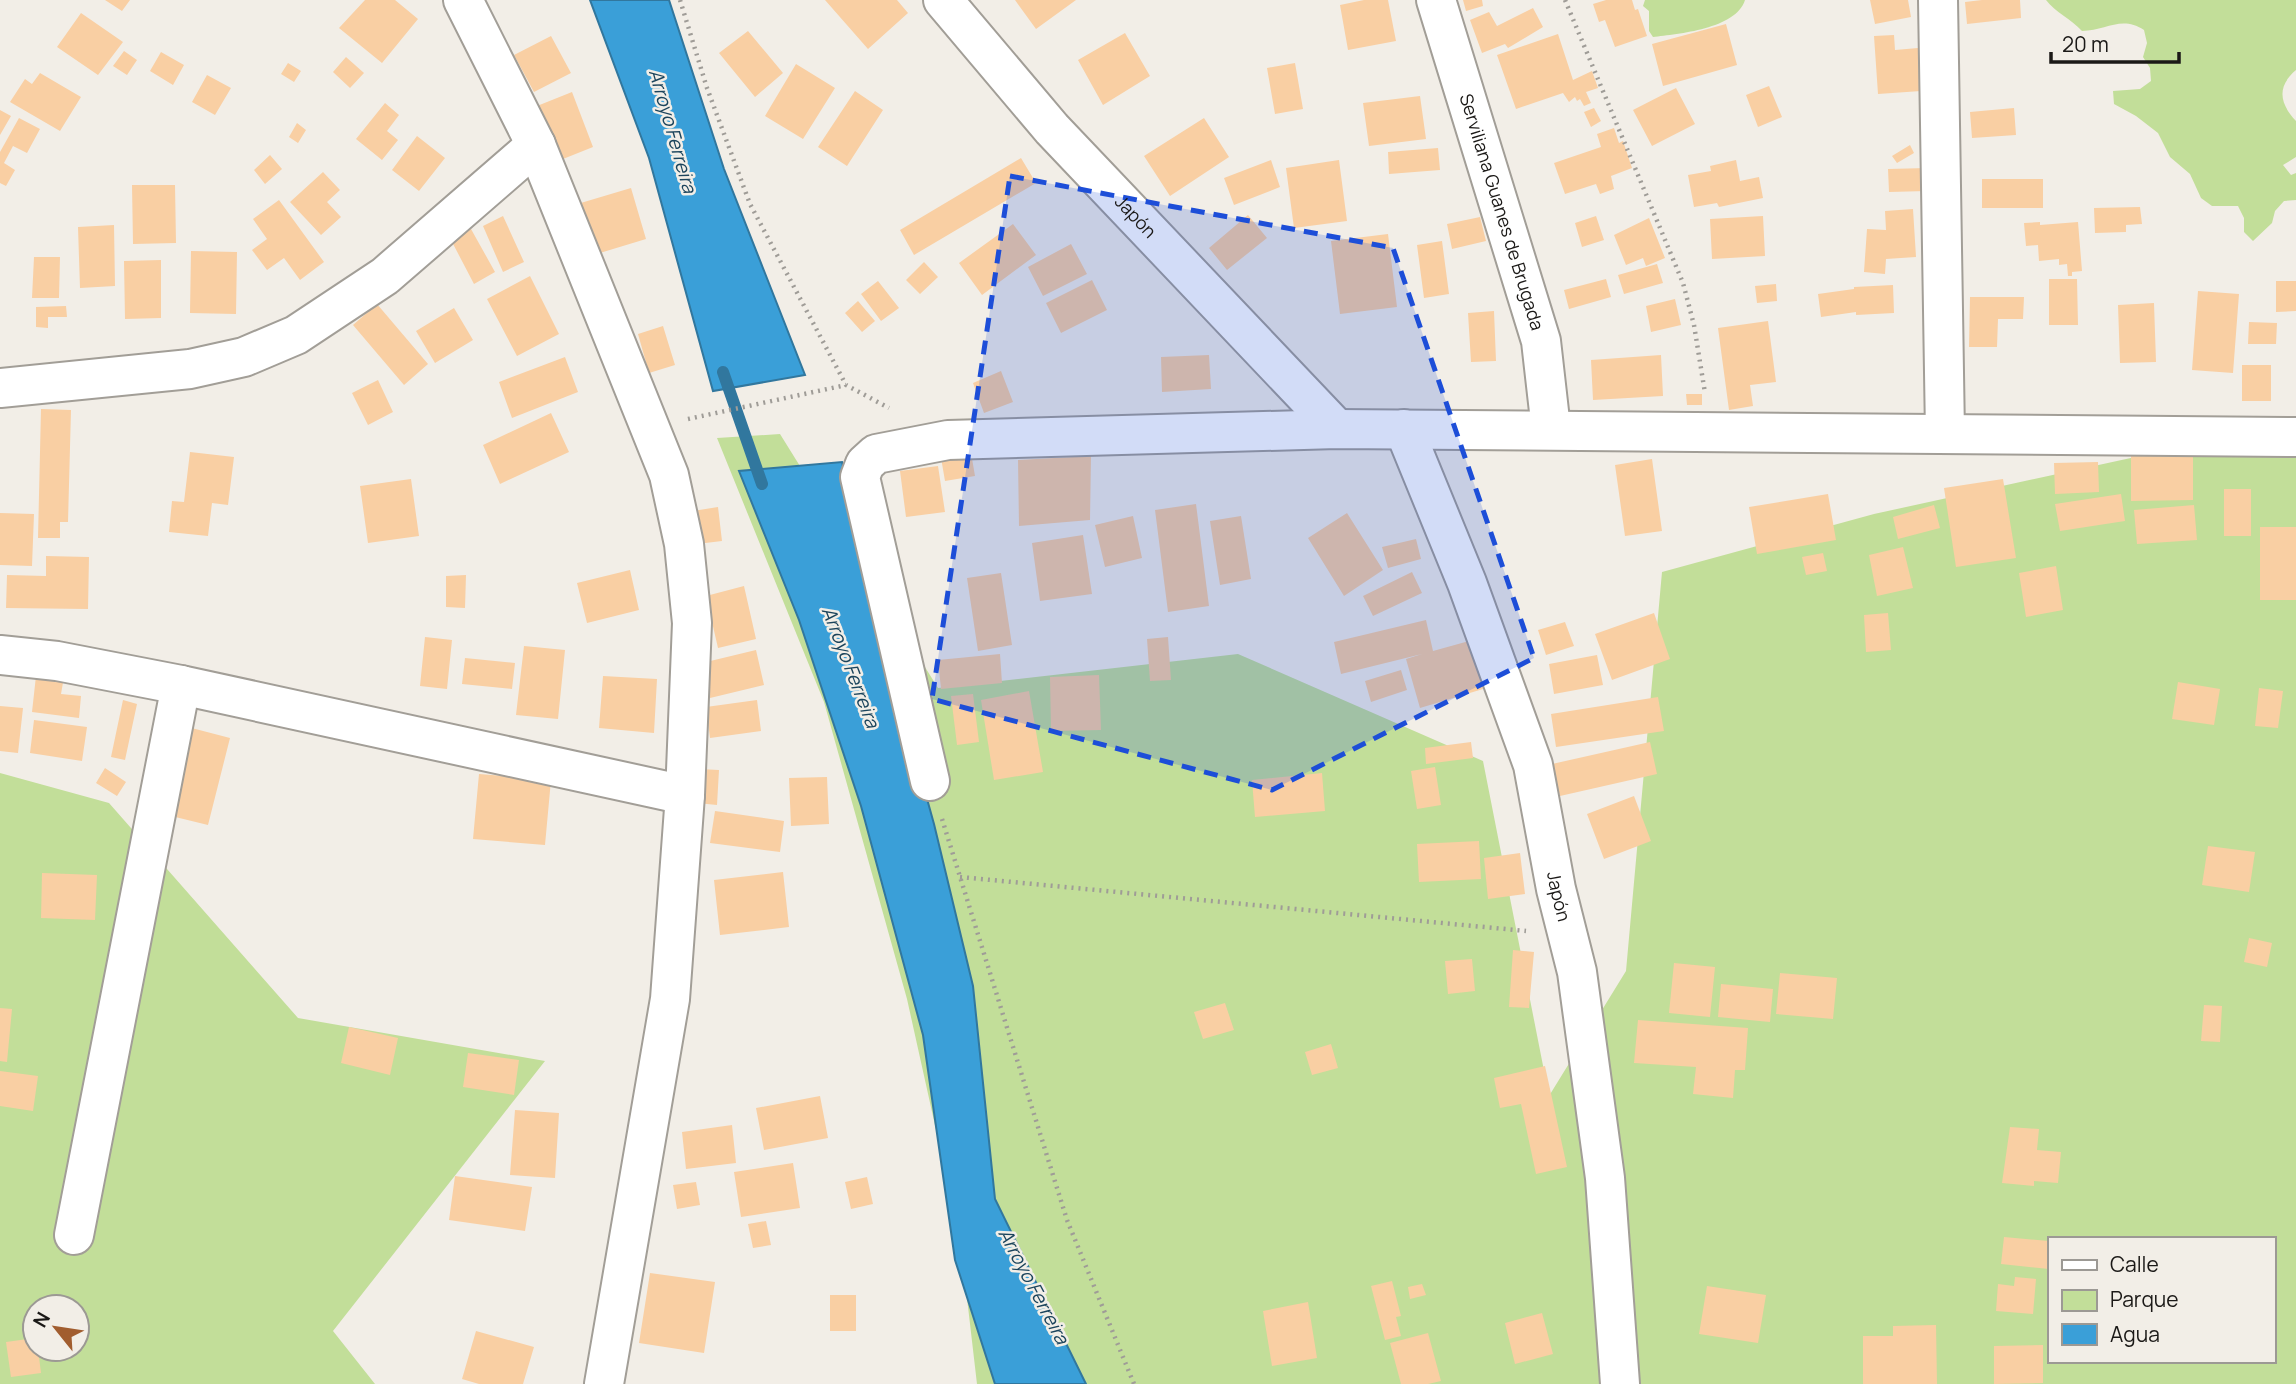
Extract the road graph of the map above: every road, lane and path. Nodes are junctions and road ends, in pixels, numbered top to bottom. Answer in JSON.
{"nodes":[{"id":1,"x":463,"y":0,"type":"edge"},
{"id":2,"x":680,"y":0,"type":"edge"},
{"id":3,"x":943,"y":0,"type":"edge"},
{"id":4,"x":1436,"y":0,"type":"edge"},
{"id":5,"x":1565,"y":0,"type":"edge"},
{"id":6,"x":1938,"y":0,"type":"edge"},
{"id":7,"x":536,"y":145,"type":"junction"},
{"id":8,"x":846,"y":385,"type":"junction"},
{"id":9,"x":0,"y":388,"type":"edge"},
{"id":10,"x":891,"y":409,"type":"dead end"},
{"id":11,"x":694,"y":418,"type":"dead end"},
{"id":12,"x":1337,"y":429,"type":"junction"},
{"id":13,"x":1404,"y":429,"type":"junction"},
{"id":14,"x":1551,"y":429,"type":"junction"},
{"id":15,"x":1711,"y":431,"type":"junction"},
{"id":16,"x":1945,"y":434,"type":"junction"},
{"id":17,"x":2296,"y":437,"type":"edge"},
{"id":18,"x":0,"y":654,"type":"edge"},
{"id":19,"x":181,"y":685,"type":"junction"},
{"id":20,"x":930,"y":780,"type":"joint"},
{"id":21,"x":685,"y":794,"type":"junction"},
{"id":22,"x":960,"y":877,"type":"junction"},
{"id":23,"x":1568,"y":935,"type":"junction"},
{"id":24,"x":74,"y":1235,"type":"dead end"},
{"id":25,"x":604,"y":1384,"type":"edge"},
{"id":26,"x":1134,"y":1384,"type":"edge"},
{"id":27,"x":1620,"y":1384,"type":"edge"}],
"edges":[{"from":1,"to":7,"type":"street"},
{"from":2,"to":8,"type":"path"},
{"from":3,"to":12,"type":"street","name":"Japón"},
{"from":4,"to":14,"type":"street","name":"Serviliana Guanes de Brugada"},
{"from":5,"to":15,"type":"path"},
{"from":6,"to":16,"type":"street"},
{"from":7,"to":9,"type":"street"},
{"from":7,"to":21,"type":"street"},
{"from":8,"to":10,"type":"path"},
{"from":8,"to":11,"type":"path"},
{"from":12,"to":13,"type":"street"},
{"from":12,"to":20,"type":"street"},
{"from":13,"to":14,"type":"street"},
{"from":13,"to":23,"type":"street","name":"Japón"},
{"from":14,"to":15,"type":"street"},
{"from":15,"to":16,"type":"street"},
{"from":16,"to":17,"type":"street"},
{"from":18,"to":19,"type":"street"},
{"from":19,"to":21,"type":"street"},
{"from":19,"to":24,"type":"street"},
{"from":20,"to":22,"type":"path"},
{"from":21,"to":25,"type":"street"},
{"from":22,"to":23,"type":"path"},
{"from":22,"to":26,"type":"path"},
{"from":23,"to":27,"type":"street","name":"Japón"}]}
